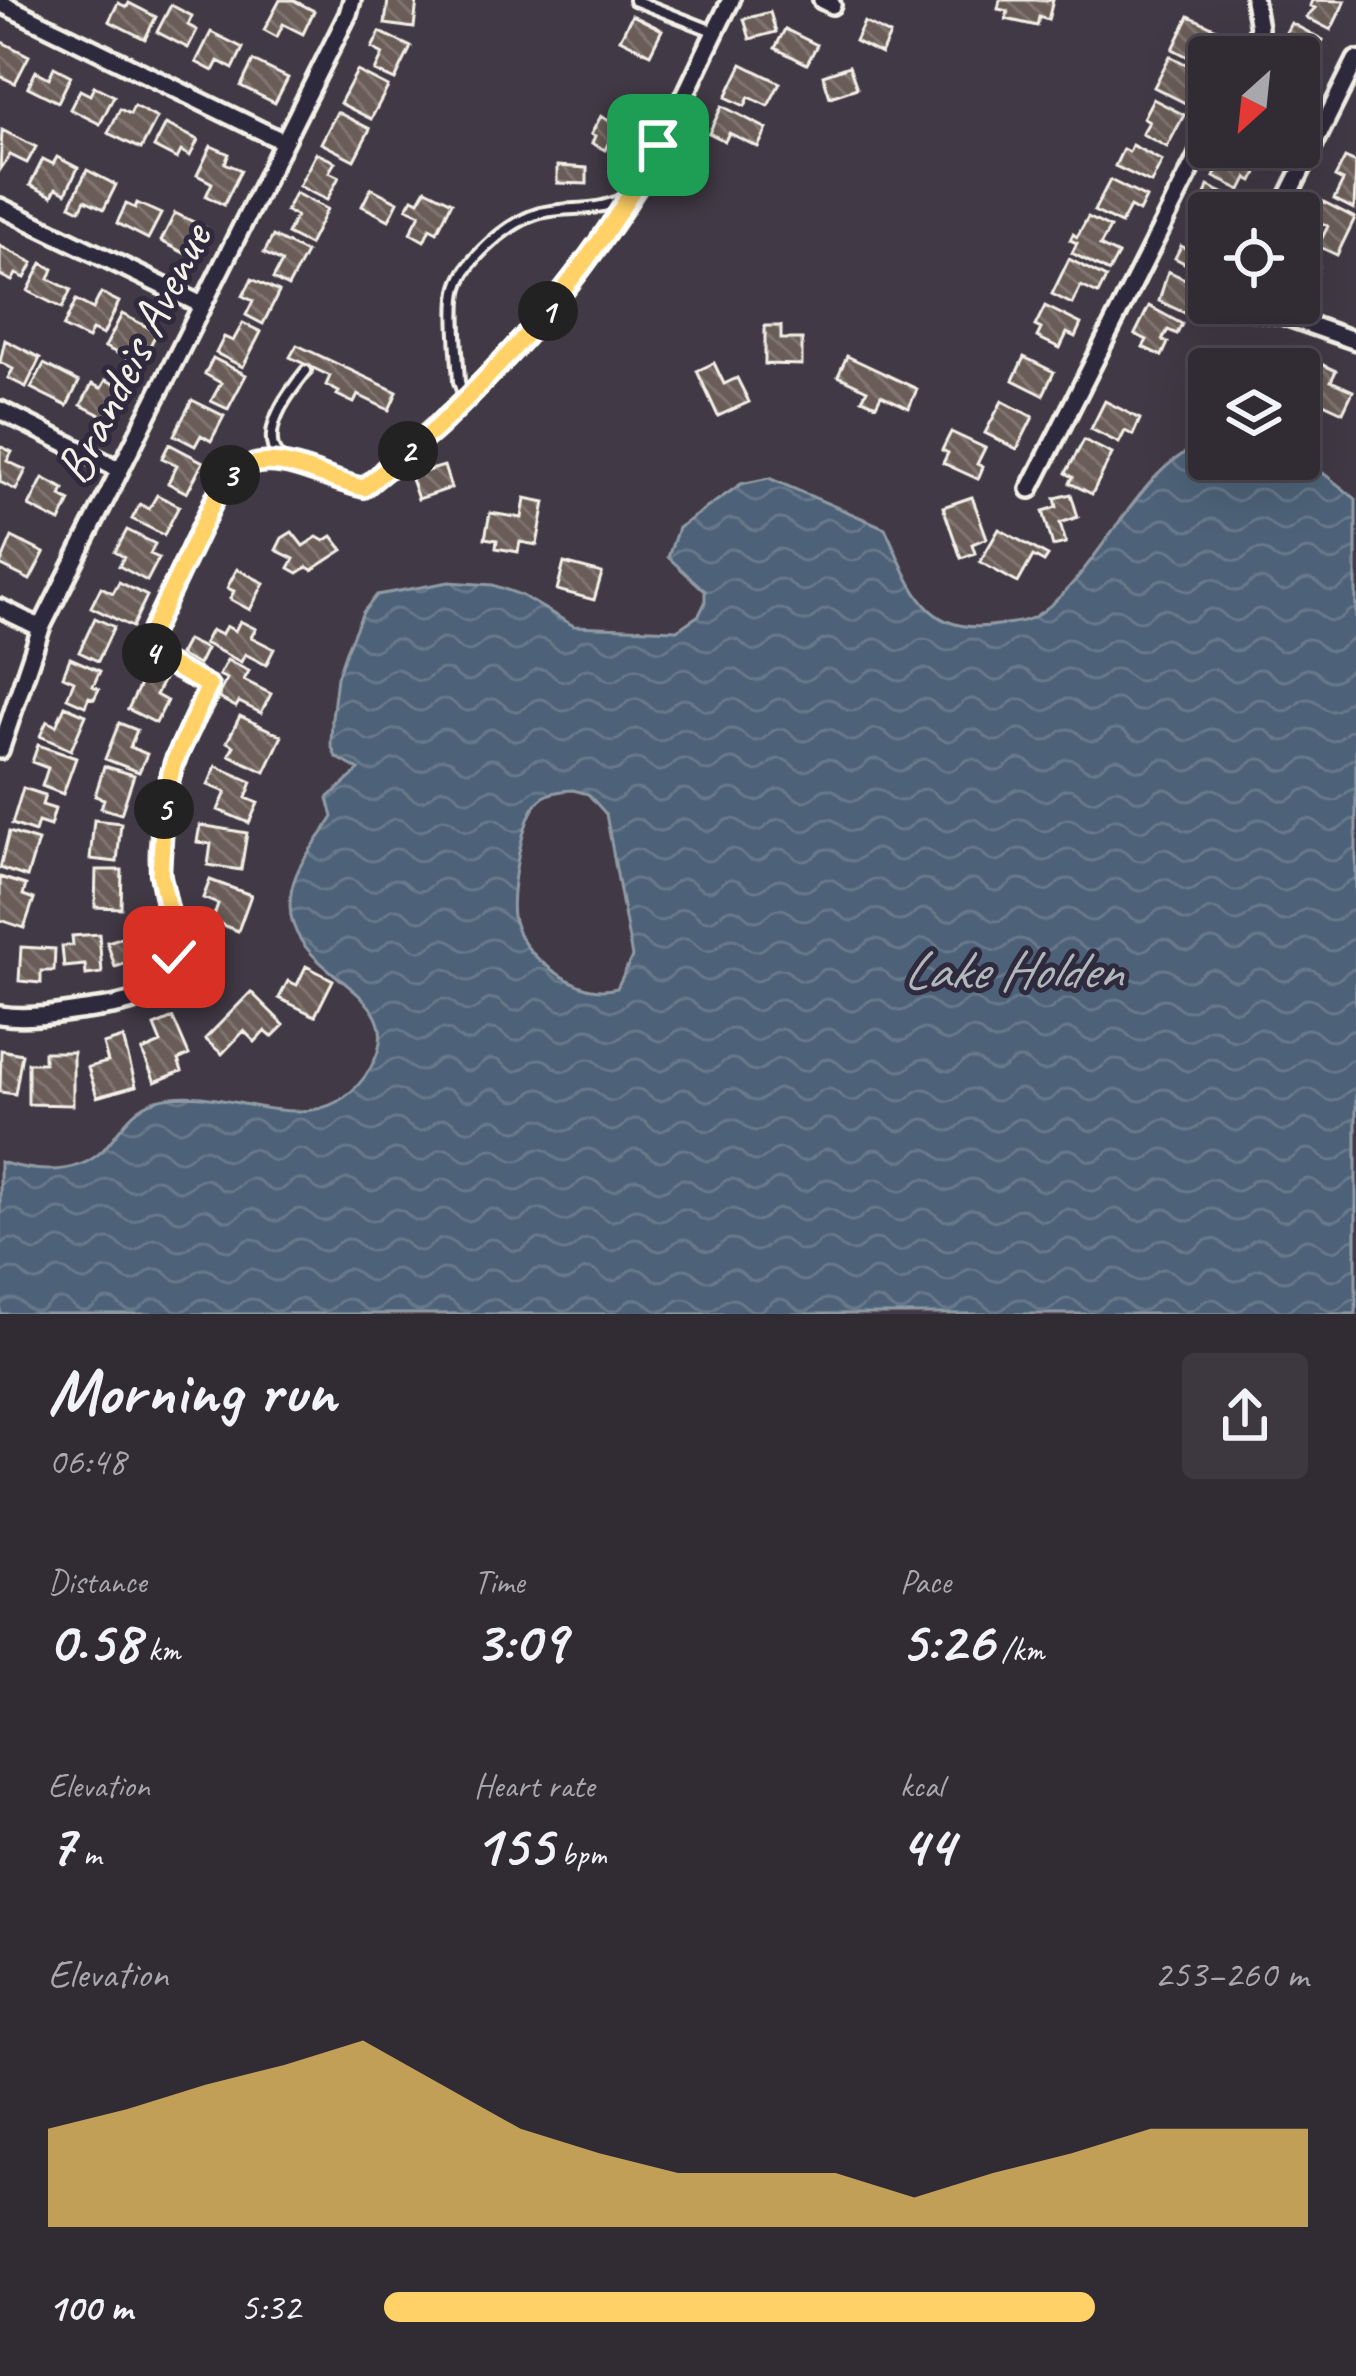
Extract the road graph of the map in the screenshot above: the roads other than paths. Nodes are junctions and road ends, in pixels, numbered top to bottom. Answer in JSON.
{"nodes":[{"id":1,"x":352,"y":0,"type":"edge"},
{"id":2,"x":634,"y":0,"type":"edge"},
{"id":3,"x":730,"y":0,"type":"edge"},
{"id":4,"x":1254,"y":0,"type":"edge"},
{"id":5,"x":5,"y":3,"type":"edge"},
{"id":6,"x":715,"y":31,"type":"junction"},
{"id":7,"x":1255,"y":36,"type":"edge"},
{"id":8,"x":1356,"y":60,"type":"edge"},
{"id":9,"x":284,"y":142,"type":"junction"},
{"id":10,"x":1191,"y":168,"type":"edge"},
{"id":11,"x":1290,"y":192,"type":"edge"},
{"id":12,"x":630,"y":196,"type":"junction"},
{"id":13,"x":0,"y":207,"type":"edge"},
{"id":14,"x":202,"y":305,"type":"junction"},
{"id":15,"x":1308,"y":324,"type":"edge"},
{"id":16,"x":1356,"y":341,"type":"edge"},
{"id":17,"x":306,"y":371,"type":"dead end"},
{"id":18,"x":465,"y":398,"type":"junction"},
{"id":19,"x":0,"y":410,"type":"edge"},
{"id":20,"x":284,"y":464,"type":"junction"},
{"id":21,"x":120,"y":470,"type":"junction"},
{"id":22,"x":384,"y":470,"type":"joint"},
{"id":23,"x":1030,"y":489,"type":"dead end"},
{"id":24,"x":0,"y":608,"type":"edge"},
{"id":25,"x":41,"y":628,"type":"junction"},
{"id":26,"x":209,"y":693,"type":"joint"},
{"id":27,"x":0,"y":750,"type":"edge"},
{"id":28,"x":0,"y":1015,"type":"edge"}],
"edges":[{"from":1,"to":9,"type":"street","name":"Brandeis Avenue"},
{"from":2,"to":6,"type":"lane"},
{"from":3,"to":6,"type":"street"},
{"from":4,"to":7,"type":"street"},
{"from":5,"to":9,"type":"street"},
{"from":6,"to":12,"type":"street"},
{"from":8,"to":11,"type":"street"},
{"from":9,"to":14,"type":"street","name":"Brandeis Avenue"},
{"from":10,"to":23,"type":"street"},
{"from":12,"to":18,"type":"street"},
{"from":12,"to":18,"type":"lane"},
{"from":13,"to":14,"type":"street"},
{"from":14,"to":21,"type":"street","name":"Brandeis Avenue"},
{"from":15,"to":16,"type":"street"},
{"from":17,"to":20,"type":"lane"},
{"from":18,"to":22,"type":"street"},
{"from":19,"to":21,"type":"street"},
{"from":20,"to":22,"type":"lane"},
{"from":20,"to":26,"type":"lane"},
{"from":21,"to":25,"type":"street","name":"Brandeis Avenue"},
{"from":24,"to":25,"type":"street"},
{"from":25,"to":27,"type":"street","name":"Brandeis Avenue"},
{"from":26,"to":28,"type":"street"}]}
